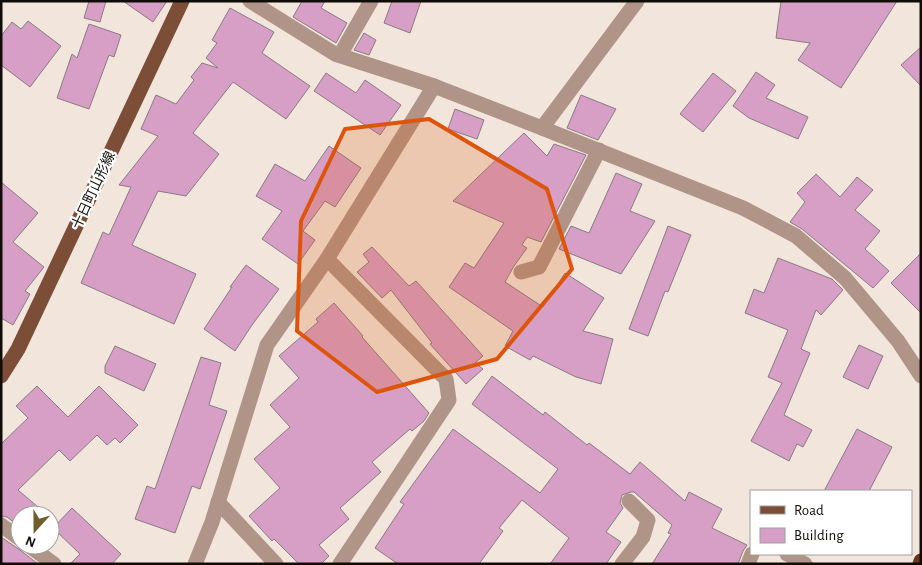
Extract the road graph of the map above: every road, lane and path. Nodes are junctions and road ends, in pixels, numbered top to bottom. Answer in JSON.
{"nodes":[{"id":1,"x":182,"y":1,"type":"edge"},
{"id":2,"x":250,"y":1,"type":"edge"},
{"id":3,"x":371,"y":1,"type":"edge"},
{"id":4,"x":637,"y":1,"type":"edge"},
{"id":5,"x":340,"y":56,"type":"junction"},
{"id":6,"x":434,"y":86,"type":"junction"},
{"id":7,"x":542,"y":128,"type":"junction"},
{"id":8,"x":598,"y":150,"type":"junction"},
{"id":9,"x":327,"y":259,"type":"junction"},
{"id":10,"x":521,"y":272,"type":"dead end"},
{"id":11,"x":1,"y":376,"type":"edge"},
{"id":12,"x":921,"y":376,"type":"edge"},
{"id":13,"x":629,"y":501,"type":"dead end"},
{"id":14,"x":218,"y":502,"type":"junction"},
{"id":15,"x":42,"y":555,"type":"edge"},
{"id":16,"x":789,"y":555,"type":"edge"},
{"id":17,"x":54,"y":564,"type":"edge"},
{"id":18,"x":195,"y":564,"type":"edge"},
{"id":19,"x":276,"y":564,"type":"edge"},
{"id":20,"x":340,"y":564,"type":"edge"},
{"id":21,"x":622,"y":564,"type":"edge"},
{"id":22,"x":805,"y":564,"type":"edge"}],
"edges":[{"from":1,"to":11,"type":"main road","name":"十日町山形線"},
{"from":2,"to":5,"type":"lane"},
{"from":3,"to":5,"type":"lane"},
{"from":4,"to":7,"type":"lane"},
{"from":5,"to":6,"type":"lane"},
{"from":6,"to":7,"type":"lane"},
{"from":6,"to":9,"type":"lane"},
{"from":7,"to":8,"type":"lane"},
{"from":8,"to":10,"type":"lane"},
{"from":8,"to":12,"type":"lane"},
{"from":9,"to":14,"type":"lane"},
{"from":9,"to":20,"type":"lane"},
{"from":13,"to":21,"type":"lane"},
{"from":14,"to":18,"type":"lane"},
{"from":14,"to":19,"type":"lane"},
{"from":15,"to":17,"type":"lane"},
{"from":16,"to":22,"type":"lane"}]}
